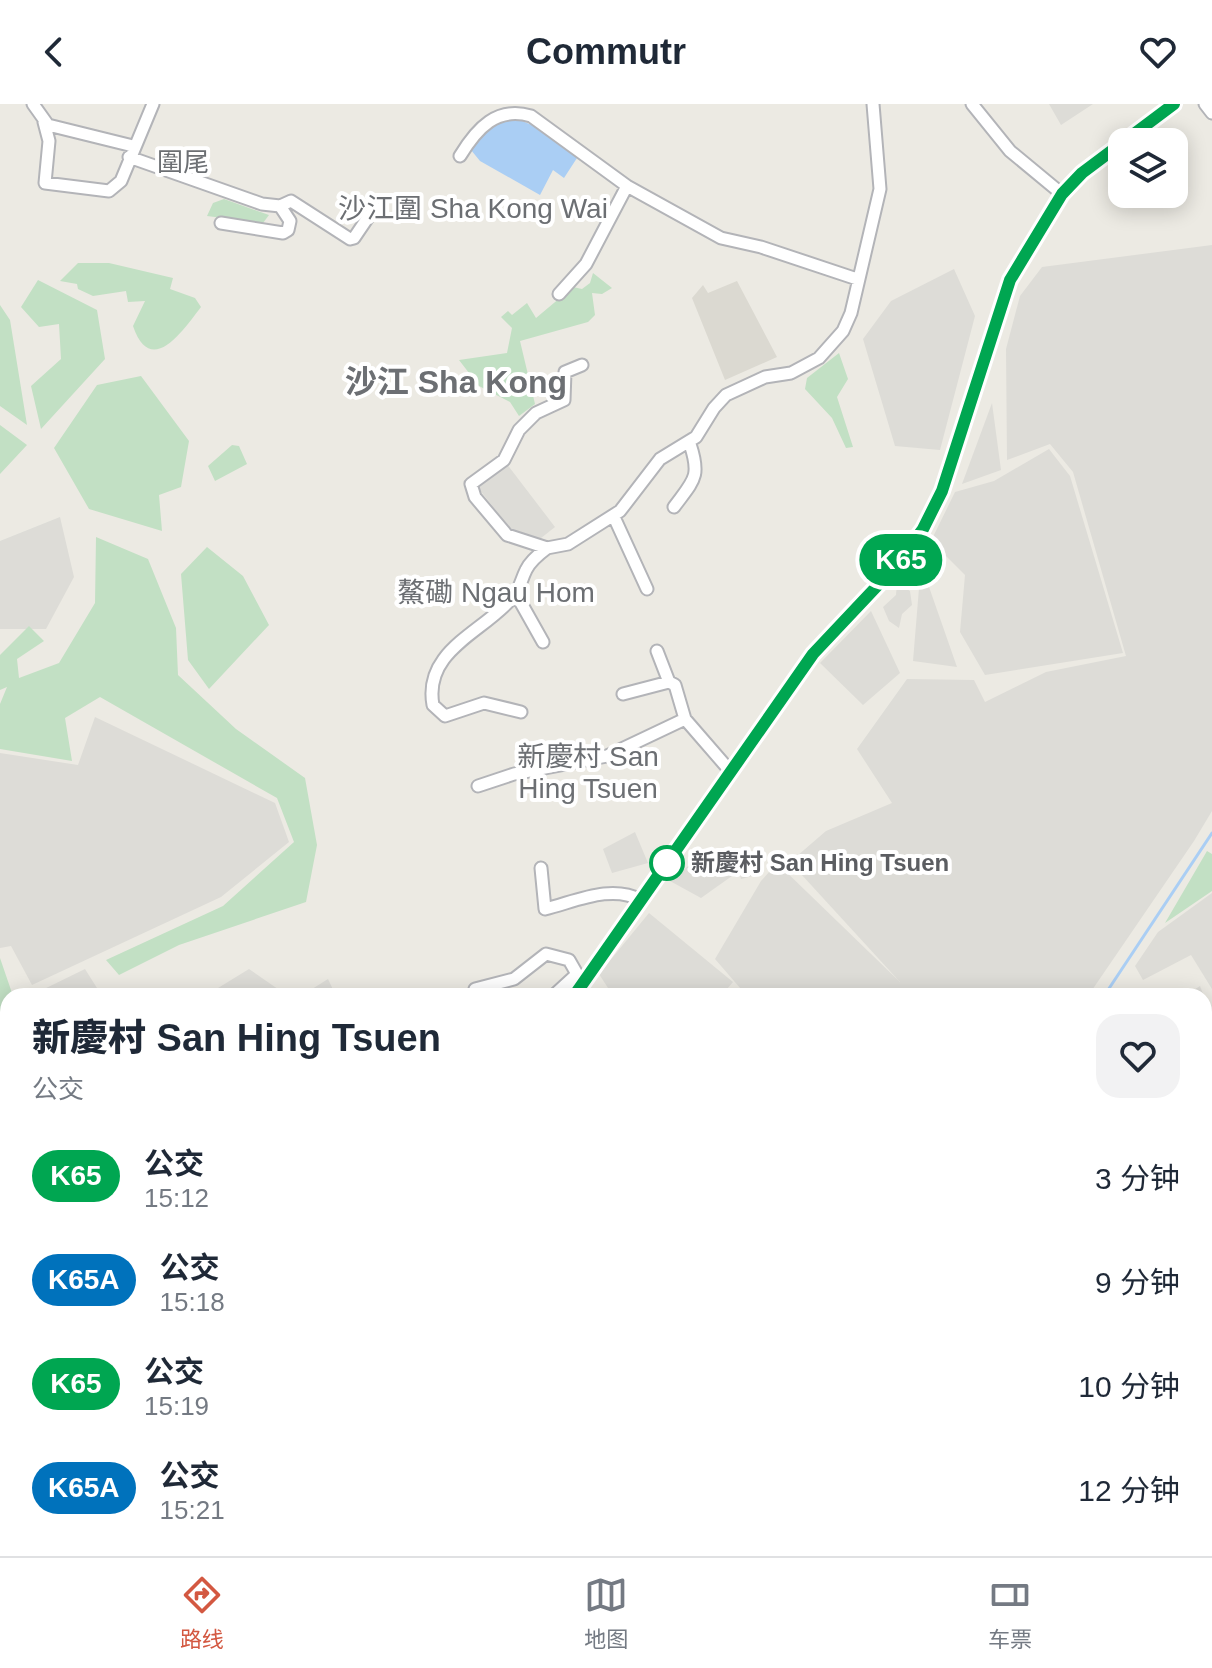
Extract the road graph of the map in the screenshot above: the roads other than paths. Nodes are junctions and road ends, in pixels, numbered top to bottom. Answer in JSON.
{"nodes":[{"id":1,"x":33,"y":104,"type":"edge"},
{"id":2,"x":153,"y":104,"type":"edge"},
{"id":3,"x":873,"y":104,"type":"edge"},
{"id":4,"x":972,"y":104,"type":"edge"},
{"id":5,"x":1174,"y":104,"type":"edge"},
{"id":6,"x":1205,"y":104,"type":"edge"},
{"id":7,"x":1212,"y":113,"type":"edge"},
{"id":8,"x":44,"y":122,"type":"junction"},
{"id":9,"x":131,"y":151,"type":"junction"},
{"id":10,"x":460,"y":156,"type":"dead end"},
{"id":11,"x":627,"y":186,"type":"junction"},
{"id":12,"x":1062,"y":194,"type":"junction"},
{"id":13,"x":280,"y":206,"type":"junction"},
{"id":14,"x":375,"y":207,"type":"dead end"},
{"id":15,"x":221,"y":223,"type":"dead end"},
{"id":16,"x":857,"y":279,"type":"junction"},
{"id":17,"x":559,"y":294,"type":"dead end"},
{"id":18,"x":582,"y":365,"type":"dead end"},
{"id":19,"x":690,"y":444,"type":"junction"},
{"id":20,"x":674,"y":507,"type":"dead end"},
{"id":21,"x":614,"y":517,"type":"junction"},
{"id":22,"x":547,"y":548,"type":"junction"},
{"id":23,"x":647,"y":589,"type":"dead end"},
{"id":24,"x":516,"y":594,"type":"junction"},
{"id":25,"x":543,"y":642,"type":"dead end"},
{"id":26,"x":657,"y":651,"type":"dead end"},
{"id":27,"x":669,"y":682,"type":"junction"},
{"id":28,"x":623,"y":694,"type":"dead end"},
{"id":29,"x":521,"y":712,"type":"dead end"},
{"id":30,"x":685,"y":719,"type":"junction"},
{"id":31,"x":731,"y":772,"type":"junction"},
{"id":32,"x":478,"y":786,"type":"dead end"},
{"id":33,"x":541,"y":868,"type":"dead end"},
{"id":34,"x":641,"y":900,"type":"junction"},
{"id":35,"x":581,"y":977,"type":"junction"},
{"id":36,"x":479,"y":988,"type":"edge"},
{"id":37,"x":565,"y":988,"type":"edge"},
{"id":38,"x":577,"y":988,"type":"edge"}],
"edges":[{"from":1,"to":8,"type":"street"},
{"from":2,"to":9,"type":"street"},
{"from":3,"to":16,"type":"street"},
{"from":4,"to":12,"type":"street"},
{"from":5,"to":12,"type":"street"},
{"from":6,"to":7,"type":"street"},
{"from":8,"to":9,"type":"street"},
{"from":8,"to":9,"type":"street"},
{"from":9,"to":13,"type":"street"},
{"from":10,"to":11,"type":"street"},
{"from":11,"to":16,"type":"street"},
{"from":11,"to":17,"type":"street"},
{"from":12,"to":31,"type":"street"},
{"from":13,"to":14,"type":"street"},
{"from":13,"to":15,"type":"street"},
{"from":16,"to":19,"type":"street"},
{"from":18,"to":22,"type":"street"},
{"from":19,"to":20,"type":"street"},
{"from":19,"to":21,"type":"street"},
{"from":21,"to":22,"type":"street"},
{"from":21,"to":23,"type":"street"},
{"from":22,"to":24,"type":"street"},
{"from":24,"to":25,"type":"street"},
{"from":24,"to":29,"type":"street"},
{"from":26,"to":27,"type":"street"},
{"from":27,"to":28,"type":"street"},
{"from":27,"to":30,"type":"street"},
{"from":30,"to":31,"type":"street"},
{"from":30,"to":32,"type":"street"},
{"from":31,"to":34,"type":"street"},
{"from":33,"to":34,"type":"street"},
{"from":34,"to":35,"type":"street"},
{"from":35,"to":36,"type":"street"},
{"from":35,"to":37,"type":"street"},
{"from":35,"to":38,"type":"street"}]}
